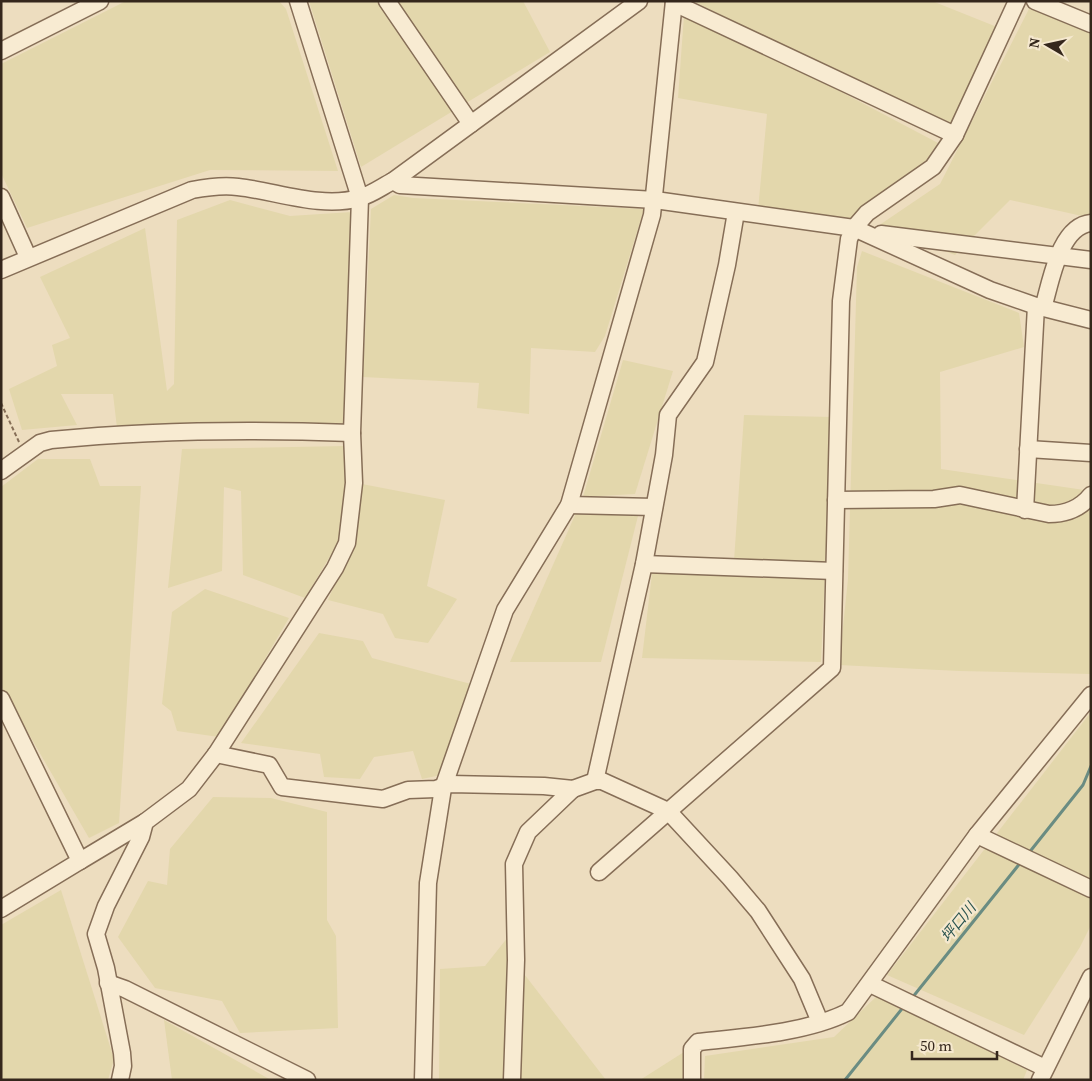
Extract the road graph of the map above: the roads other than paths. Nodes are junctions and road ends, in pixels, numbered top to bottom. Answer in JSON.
{"nodes":[{"id":1,"x":100,"y":1,"type":"edge"},
{"id":2,"x":298,"y":1,"type":"edge"},
{"id":3,"x":387,"y":1,"type":"edge"},
{"id":4,"x":640,"y":1,"type":"edge"},
{"id":5,"x":1017,"y":1,"type":"edge"},
{"id":6,"x":1035,"y":1,"type":"edge"},
{"id":7,"x":674,"y":2,"type":"edge"},
{"id":8,"x":1091,"y":24,"type":"edge"},
{"id":9,"x":1,"y":51,"type":"edge"},
{"id":10,"x":471,"y":124,"type":"junction"},
{"id":11,"x":955,"y":135,"type":"junction"},
{"id":12,"x":393,"y":181,"type":"junction"},
{"id":13,"x":1,"y":197,"type":"edge"},
{"id":14,"x":360,"y":198,"type":"junction"},
{"id":15,"x":655,"y":200,"type":"junction"},
{"id":16,"x":736,"y":212,"type":"junction"},
{"id":17,"x":1091,"y":223,"type":"edge"},
{"id":18,"x":860,"y":230,"type":"junction"},
{"id":19,"x":1058,"y":257,"type":"junction"},
{"id":20,"x":28,"y":258,"type":"junction"},
{"id":21,"x":1091,"y":260,"type":"edge"},
{"id":22,"x":1091,"y":266,"type":"edge"},
{"id":23,"x":1,"y":270,"type":"edge"},
{"id":24,"x":1040,"y":307,"type":"junction"},
{"id":25,"x":1091,"y":320,"type":"edge"},
{"id":26,"x":352,"y":433,"type":"junction"},
{"id":27,"x":1028,"y":449,"type":"junction"},
{"id":28,"x":1091,"y":452,"type":"edge"},
{"id":29,"x":1,"y":471,"type":"edge"},
{"id":30,"x":1091,"y":495,"type":"edge"},
{"id":31,"x":836,"y":500,"type":"junction"},
{"id":32,"x":570,"y":506,"type":"junction"},
{"id":33,"x":654,"y":507,"type":"junction"},
{"id":34,"x":1025,"y":510,"type":"junction"},
{"id":35,"x":644,"y":564,"type":"junction"},
{"id":36,"x":834,"y":571,"type":"junction"},
{"id":37,"x":1091,"y":695,"type":"edge"},
{"id":38,"x":1,"y":699,"type":"edge"},
{"id":39,"x":7,"y":726,"type":"edge"},
{"id":40,"x":216,"y":754,"type":"junction"},
{"id":41,"x":595,"y":780,"type":"junction"},
{"id":42,"x":443,"y":788,"type":"junction"},
{"id":43,"x":573,"y":789,"type":"junction"},
{"id":44,"x":668,"y":811,"type":"junction"},
{"id":45,"x":145,"y":822,"type":"junction"},
{"id":46,"x":977,"y":835,"type":"junction"},
{"id":47,"x":80,"y":861,"type":"junction"},
{"id":48,"x":599,"y":872,"type":"dead end"},
{"id":49,"x":1091,"y":889,"type":"edge"},
{"id":50,"x":1,"y":909,"type":"edge"},
{"id":51,"x":1091,"y":977,"type":"edge"},
{"id":52,"x":108,"y":983,"type":"junction"},
{"id":53,"x":870,"y":984,"type":"junction"},
{"id":54,"x":820,"y":1022,"type":"junction"},
{"id":55,"x":1042,"y":1074,"type":"edge"},
{"id":56,"x":120,"y":1080,"type":"edge"},
{"id":57,"x":307,"y":1080,"type":"edge"},
{"id":58,"x":423,"y":1080,"type":"edge"},
{"id":59,"x":512,"y":1080,"type":"edge"},
{"id":60,"x":692,"y":1080,"type":"edge"}],
"edges":[{"from":1,"to":9,"type":"street"},
{"from":2,"to":14,"type":"street"},
{"from":3,"to":10,"type":"street"},
{"from":4,"to":10,"type":"street"},
{"from":5,"to":11,"type":"street"},
{"from":6,"to":8,"type":"street"},
{"from":7,"to":11,"type":"street"},
{"from":7,"to":15,"type":"street"},
{"from":10,"to":12,"type":"street"},
{"from":11,"to":18,"type":"street"},
{"from":12,"to":14,"type":"street"},
{"from":12,"to":15,"type":"street"},
{"from":13,"to":20,"type":"street"},
{"from":14,"to":20,"type":"street"},
{"from":14,"to":26,"type":"street"},
{"from":15,"to":16,"type":"street"},
{"from":15,"to":32,"type":"street"},
{"from":16,"to":18,"type":"street"},
{"from":16,"to":33,"type":"street"},
{"from":17,"to":19,"type":"street"},
{"from":18,"to":19,"type":"street"},
{"from":18,"to":24,"type":"street"},
{"from":18,"to":31,"type":"street"},
{"from":19,"to":21,"type":"street"},
{"from":19,"to":22,"type":"street"},
{"from":19,"to":24,"type":"street"},
{"from":20,"to":23,"type":"street"},
{"from":24,"to":25,"type":"street"},
{"from":24,"to":27,"type":"street"},
{"from":26,"to":29,"type":"street"},
{"from":26,"to":40,"type":"street"},
{"from":27,"to":28,"type":"street"},
{"from":27,"to":34,"type":"street"},
{"from":30,"to":34,"type":"street"},
{"from":31,"to":34,"type":"street"},
{"from":31,"to":36,"type":"street"},
{"from":32,"to":33,"type":"street"},
{"from":32,"to":42,"type":"street"},
{"from":33,"to":35,"type":"street"},
{"from":35,"to":36,"type":"street"},
{"from":35,"to":41,"type":"street"},
{"from":36,"to":44,"type":"street"},
{"from":37,"to":46,"type":"street"},
{"from":38,"to":39,"type":"street"},
{"from":39,"to":47,"type":"street"},
{"from":40,"to":42,"type":"street"},
{"from":40,"to":45,"type":"street"},
{"from":41,"to":43,"type":"street"},
{"from":41,"to":44,"type":"street"},
{"from":42,"to":43,"type":"street"},
{"from":42,"to":58,"type":"street"},
{"from":43,"to":59,"type":"street"},
{"from":44,"to":48,"type":"street"},
{"from":44,"to":54,"type":"street"},
{"from":45,"to":47,"type":"street"},
{"from":45,"to":52,"type":"street"},
{"from":46,"to":49,"type":"street"},
{"from":46,"to":53,"type":"street"},
{"from":47,"to":50,"type":"street"},
{"from":51,"to":55,"type":"street"},
{"from":52,"to":56,"type":"street"},
{"from":52,"to":57,"type":"street"},
{"from":53,"to":54,"type":"street"},
{"from":53,"to":55,"type":"street"},
{"from":54,"to":60,"type":"street"}]}
